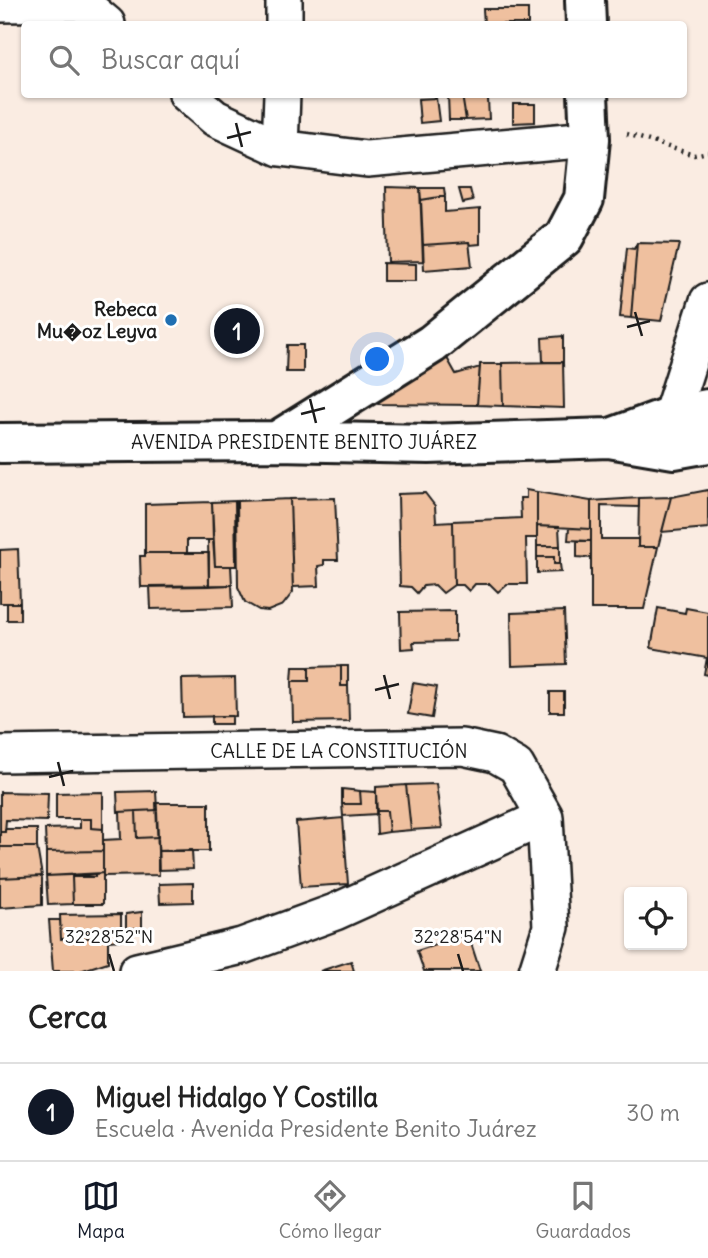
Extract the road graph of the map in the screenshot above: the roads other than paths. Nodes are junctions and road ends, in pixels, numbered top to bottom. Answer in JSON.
{"nodes":[{"id":1,"x":284,"y":0,"type":"edge"},
{"id":2,"x":585,"y":0,"type":"edge"},
{"id":3,"x":0,"y":4,"type":"edge"},
{"id":4,"x":103,"y":21,"type":"edge"},
{"id":5,"x":284,"y":21,"type":"edge"},
{"id":6,"x":586,"y":21,"type":"edge"},
{"id":7,"x":192,"y":98,"type":"edge"},
{"id":8,"x":282,"y":98,"type":"edge"},
{"id":9,"x":589,"y":118,"type":"edge"},
{"id":10,"x":281,"y":148,"type":"junction"},
{"id":11,"x":708,"y":301,"type":"edge"},
{"id":12,"x":708,"y":409,"type":"edge"},
{"id":13,"x":684,"y":436,"type":"edge"},
{"id":14,"x":277,"y":441,"type":"junction"},
{"id":15,"x":0,"y":443,"type":"edge"},
{"id":16,"x":0,"y":754,"type":"edge"},
{"id":17,"x":545,"y":817,"type":"junction"},
{"id":18,"x":235,"y":958,"type":"edge"},
{"id":19,"x":137,"y":971,"type":"edge"},
{"id":20,"x":537,"y":971,"type":"edge"}],
"edges":[{"from":1,"to":5,"type":"street"},
{"from":2,"to":6,"type":"street"},
{"from":3,"to":4,"type":"street"},
{"from":7,"to":10,"type":"street"},
{"from":8,"to":10,"type":"street"},
{"from":9,"to":10,"type":"street"},
{"from":9,"to":14,"type":"street"},
{"from":11,"to":13,"type":"street"},
{"from":12,"to":13,"type":"street","name":"AVENIDA PRESIDENTE BENITO JUÁREZ"},
{"from":13,"to":14,"type":"street","name":"AVENIDA PRESIDENTE BENITO JUÁREZ"},
{"from":14,"to":15,"type":"street","name":"AVENIDA PRESIDENTE BENITO JUÁREZ"},
{"from":16,"to":17,"type":"street","name":"CALLE DE LA CONSTITUCIÓN"},
{"from":17,"to":18,"type":"street"},
{"from":17,"to":20,"type":"street"},
{"from":18,"to":19,"type":"street"}]}
